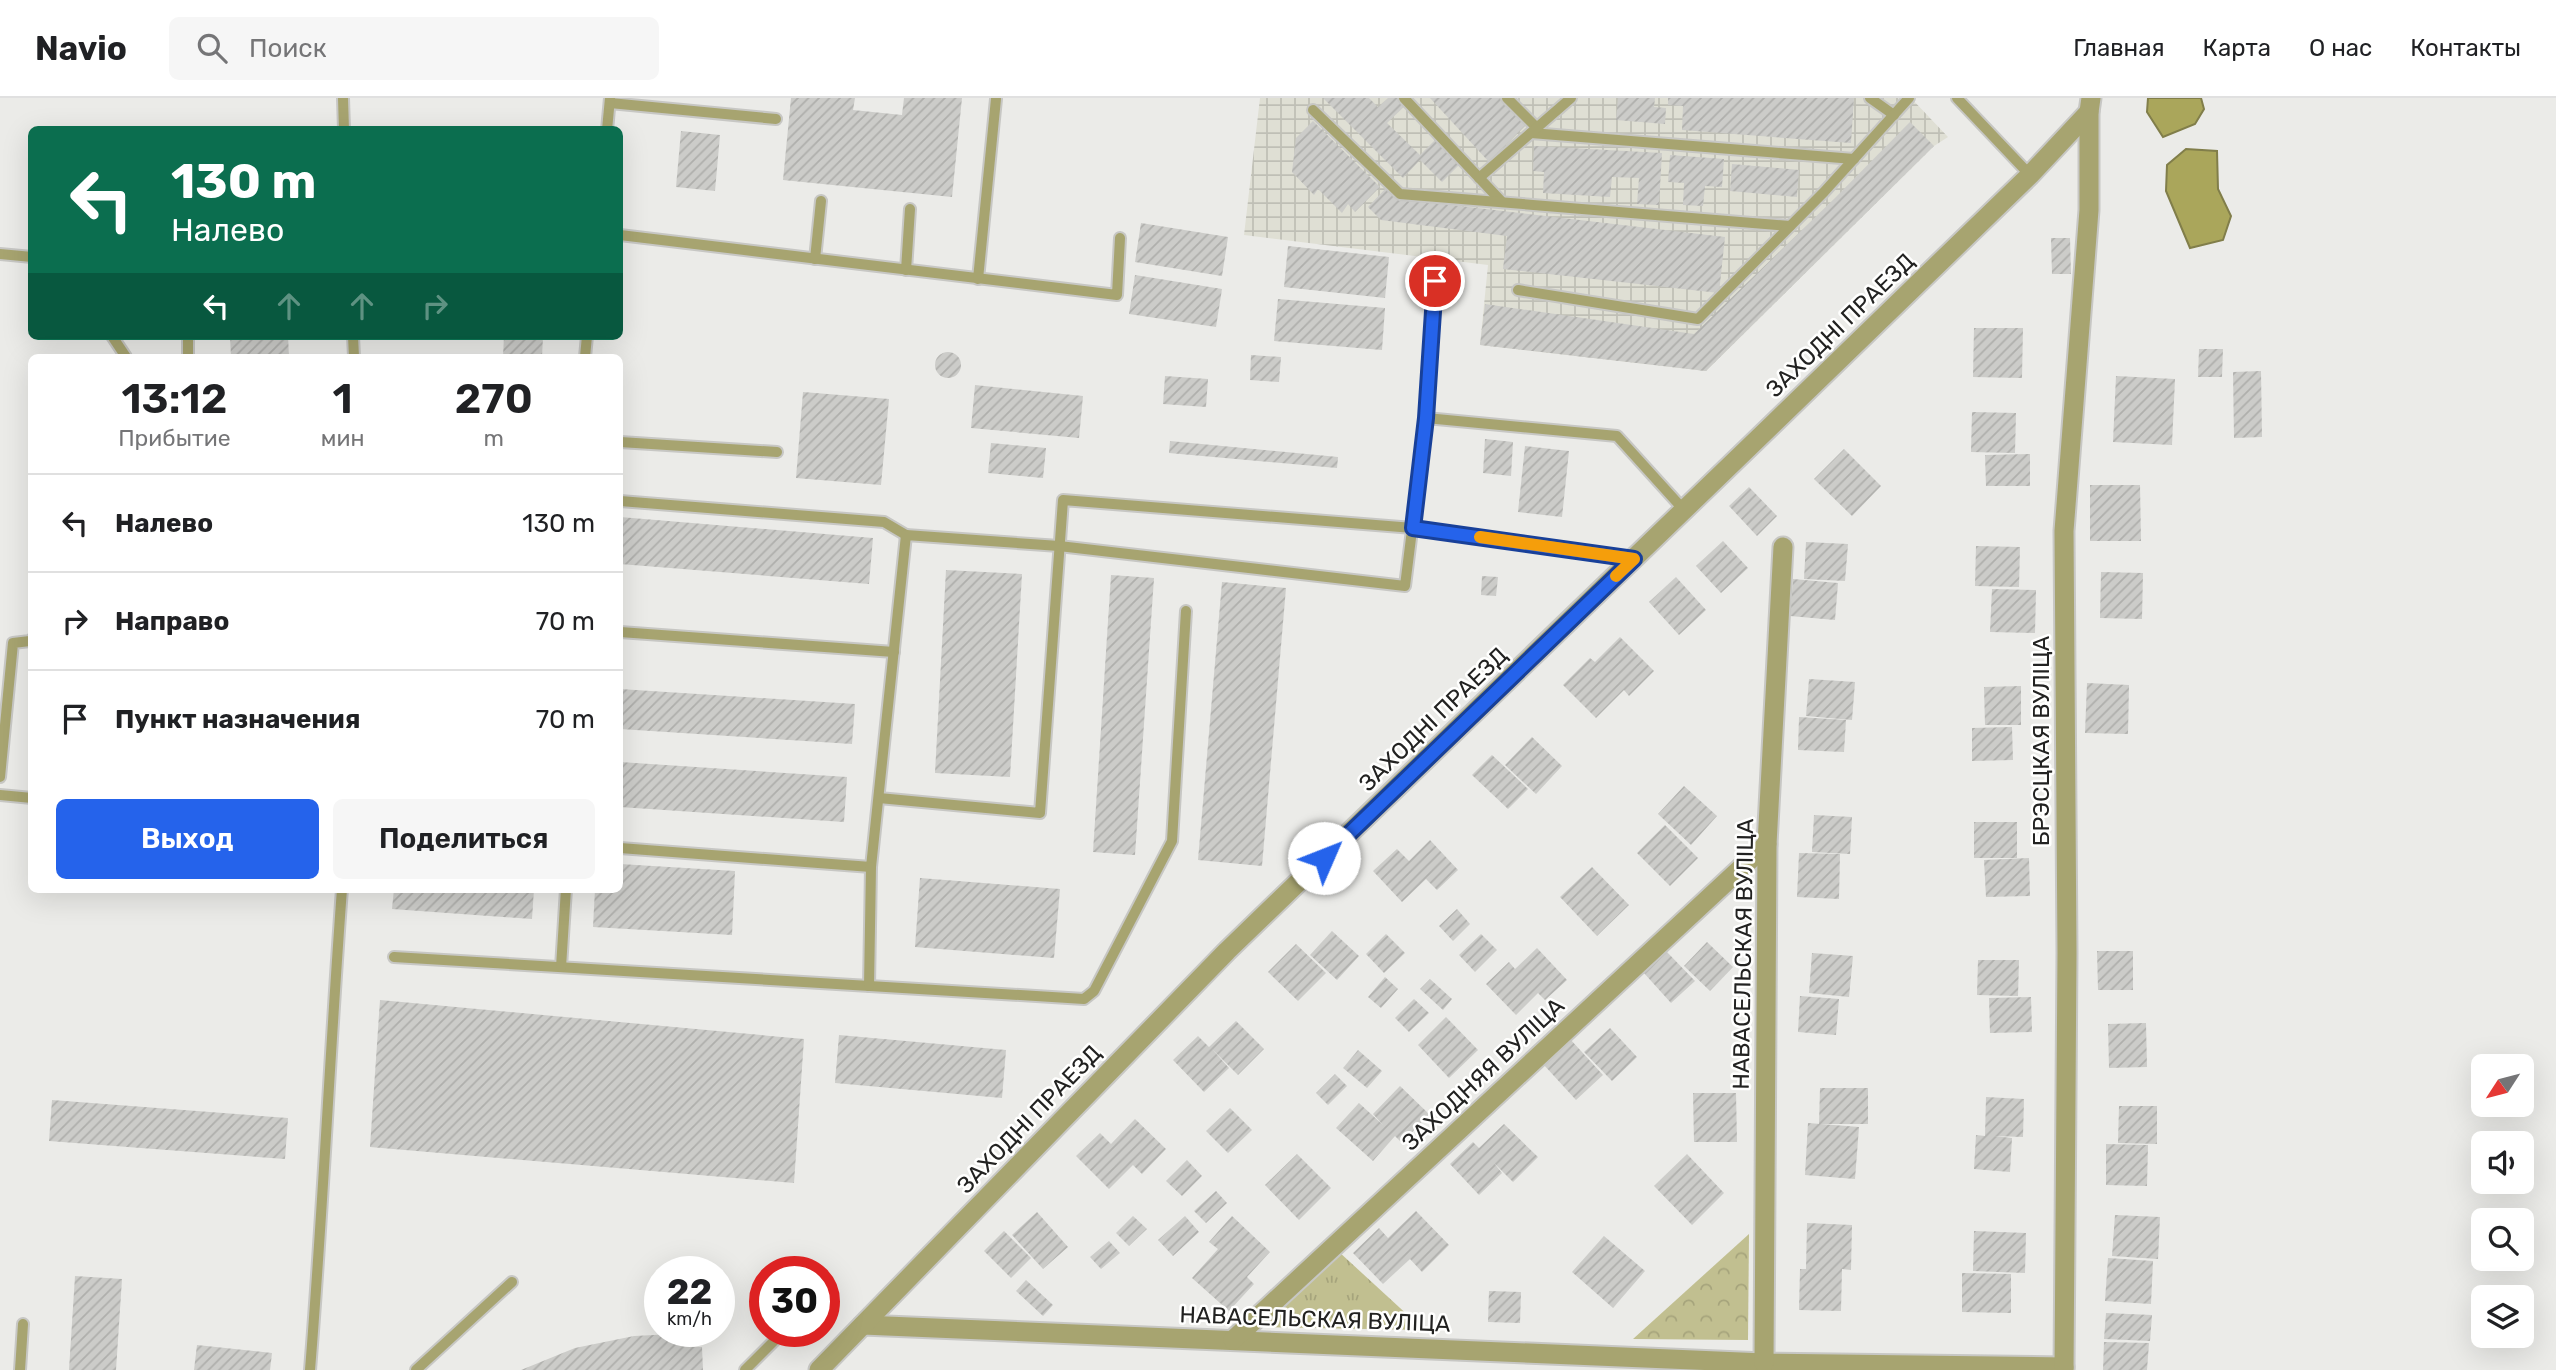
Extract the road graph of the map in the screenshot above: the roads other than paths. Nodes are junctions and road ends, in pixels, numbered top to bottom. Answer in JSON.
{"nodes":[{"id":1,"x":343,"y":98,"type":"edge"},
{"id":2,"x":1404,"y":98,"type":"edge"},
{"id":3,"x":1507,"y":98,"type":"edge"},
{"id":4,"x":1571,"y":98,"type":"edge"},
{"id":5,"x":1870,"y":98,"type":"edge"},
{"id":6,"x":1909,"y":98,"type":"edge"},
{"id":7,"x":1957,"y":98,"type":"edge"},
{"id":8,"x":996,"y":99,"type":"edge"},
{"id":9,"x":610,"y":101,"type":"edge"},
{"id":10,"x":2090,"y":105,"type":"edge"},
{"id":11,"x":1313,"y":110,"type":"dead end"},
{"id":12,"x":1894,"y":115,"type":"junction"},
{"id":13,"x":776,"y":119,"type":"dead end"},
{"id":14,"x":344,"y":126,"type":"edge"},
{"id":15,"x":607,"y":126,"type":"edge"},
{"id":16,"x":1534,"y":130,"type":"junction"},
{"id":17,"x":1854,"y":159,"type":"junction"},
{"id":18,"x":2030,"y":175,"type":"junction"},
{"id":19,"x":1479,"y":178,"type":"junction"},
{"id":20,"x":821,"y":201,"type":"dead end"},
{"id":21,"x":1501,"y":201,"type":"junction"},
{"id":22,"x":910,"y":209,"type":"dead end"},
{"id":23,"x":1790,"y":226,"type":"junction"},
{"id":24,"x":623,"y":235,"type":"edge"},
{"id":25,"x":1120,"y":238,"type":"dead end"},
{"id":26,"x":0,"y":254,"type":"edge"},
{"id":27,"x":28,"y":257,"type":"edge"},
{"id":28,"x":815,"y":259,"type":"junction"},
{"id":29,"x":906,"y":270,"type":"junction"},
{"id":30,"x":978,"y":279,"type":"junction"},
{"id":31,"x":1435,"y":281,"type":"dead end"},
{"id":32,"x":1518,"y":290,"type":"dead end"},
{"id":33,"x":1426,"y":418,"type":"junction"},
{"id":34,"x":623,"y":442,"type":"edge"},
{"id":35,"x":777,"y":452,"type":"dead end"},
{"id":36,"x":623,"y":500,"type":"edge"},
{"id":37,"x":1684,"y":510,"type":"junction"},
{"id":38,"x":1413,"y":528,"type":"junction"},
{"id":39,"x":906,"y":535,"type":"junction"},
{"id":40,"x":1059,"y":546,"type":"junction"},
{"id":41,"x":1783,"y":547,"type":"dead end"},
{"id":42,"x":1634,"y":559,"type":"junction"},
{"id":43,"x":1186,"y":611,"type":"dead end"},
{"id":44,"x":623,"y":632,"type":"edge"},
{"id":45,"x":0,"y":641,"type":"edge"},
{"id":46,"x":28,"y":641,"type":"edge"},
{"id":47,"x":13,"y":643,"type":"junction"},
{"id":48,"x":894,"y":652,"type":"junction"},
{"id":49,"x":0,"y":777,"type":"edge"},
{"id":50,"x":0,"y":795,"type":"edge"},
{"id":51,"x":28,"y":798,"type":"edge"},
{"id":52,"x":879,"y":798,"type":"junction"},
{"id":53,"x":1767,"y":844,"type":"junction"},
{"id":54,"x":623,"y":848,"type":"edge"},
{"id":55,"x":871,"y":867,"type":"junction"},
{"id":56,"x":342,"y":893,"type":"edge"},
{"id":57,"x":566,"y":893,"type":"edge"},
{"id":58,"x":394,"y":957,"type":"dead end"},
{"id":59,"x":561,"y":967,"type":"junction"},
{"id":60,"x":869,"y":986,"type":"junction"},
{"id":61,"x":512,"y":1282,"type":"dead end"},
{"id":62,"x":23,"y":1324,"type":"dead end"},
{"id":63,"x":863,"y":1325,"type":"junction"},
{"id":64,"x":1233,"y":1340,"type":"junction"},
{"id":65,"x":768,"y":1347,"type":"edge"},
{"id":66,"x":1764,"y":1363,"type":"junction"},
{"id":67,"x":2064,"y":1369,"type":"edge"},
{"id":68,"x":20,"y":1370,"type":"edge"},
{"id":69,"x":310,"y":1370,"type":"edge"},
{"id":70,"x":416,"y":1370,"type":"edge"},
{"id":71,"x":745,"y":1370,"type":"edge"},
{"id":72,"x":820,"y":1370,"type":"edge"}],
"edges":[{"from":1,"to":14,"type":"lane"},
{"from":2,"to":19,"type":"lane"},
{"from":3,"to":16,"type":"lane"},
{"from":4,"to":16,"type":"lane"},
{"from":5,"to":12,"type":"lane"},
{"from":6,"to":12,"type":"lane"},
{"from":7,"to":18,"type":"lane"},
{"from":8,"to":30,"type":"lane"},
{"from":9,"to":13,"type":"lane"},
{"from":9,"to":15,"type":"lane"},
{"from":10,"to":18,"type":"street","name":"ЗАХОДНІ ПРАЕЗД"},
{"from":10,"to":67,"type":"street","name":"БРЭСЦКАЯ ВУЛІЦА"},
{"from":11,"to":21,"type":"lane"},
{"from":12,"to":17,"type":"lane"},
{"from":16,"to":17,"type":"lane"},
{"from":16,"to":19,"type":"lane"},
{"from":17,"to":23,"type":"lane"},
{"from":18,"to":37,"type":"street","name":"ЗАХОДНІ ПРАЕЗД"},
{"from":19,"to":21,"type":"lane"},
{"from":20,"to":28,"type":"lane"},
{"from":21,"to":23,"type":"lane"},
{"from":22,"to":29,"type":"lane"},
{"from":23,"to":32,"type":"lane"},
{"from":24,"to":28,"type":"lane"},
{"from":25,"to":30,"type":"lane"},
{"from":26,"to":27,"type":"lane"},
{"from":28,"to":29,"type":"lane"},
{"from":29,"to":30,"type":"lane"},
{"from":31,"to":33,"type":"lane"},
{"from":33,"to":37,"type":"lane"},
{"from":33,"to":38,"type":"lane"},
{"from":34,"to":35,"type":"lane"},
{"from":36,"to":39,"type":"lane"},
{"from":37,"to":42,"type":"street","name":"ЗАХОДНІ ПРАЕЗД"},
{"from":38,"to":40,"type":"lane"},
{"from":38,"to":40,"type":"lane"},
{"from":38,"to":42,"type":"lane"},
{"from":39,"to":40,"type":"lane"},
{"from":39,"to":48,"type":"lane"},
{"from":40,"to":52,"type":"lane"},
{"from":41,"to":53,"type":"street","name":"НАВАСЕЛЬСКАЯ ВУЛІЦА"},
{"from":42,"to":63,"type":"street","name":"ЗАХОДНІ ПРАЕЗД"},
{"from":43,"to":60,"type":"lane"},
{"from":44,"to":48,"type":"lane"},
{"from":45,"to":47,"type":"lane"},
{"from":46,"to":47,"type":"lane"},
{"from":47,"to":49,"type":"lane"},
{"from":48,"to":52,"type":"lane"},
{"from":50,"to":51,"type":"lane"},
{"from":52,"to":55,"type":"lane"},
{"from":53,"to":64,"type":"street","name":"ЗАХОДНЯЯ ВУЛІЦА"},
{"from":53,"to":66,"type":"street","name":"НАВАСЕЛЬСКАЯ ВУЛІЦА"},
{"from":54,"to":55,"type":"lane"},
{"from":55,"to":60,"type":"lane"},
{"from":56,"to":69,"type":"lane"},
{"from":57,"to":59,"type":"lane"},
{"from":58,"to":59,"type":"lane"},
{"from":59,"to":60,"type":"lane"},
{"from":61,"to":70,"type":"lane"},
{"from":62,"to":68,"type":"lane"},
{"from":63,"to":64,"type":"street","name":"НАВАСЕЛЬСКАЯ ВУЛІЦА"},
{"from":63,"to":72,"type":"street","name":"ЗАХОДНІ ПРАЕЗД"},
{"from":64,"to":66,"type":"street","name":"НАВАСЕЛЬСКАЯ ВУЛІЦА"},
{"from":65,"to":71,"type":"lane"},
{"from":66,"to":67,"type":"street","name":"НАВАСЕЛЬСКАЯ ВУЛІЦА"}]}
